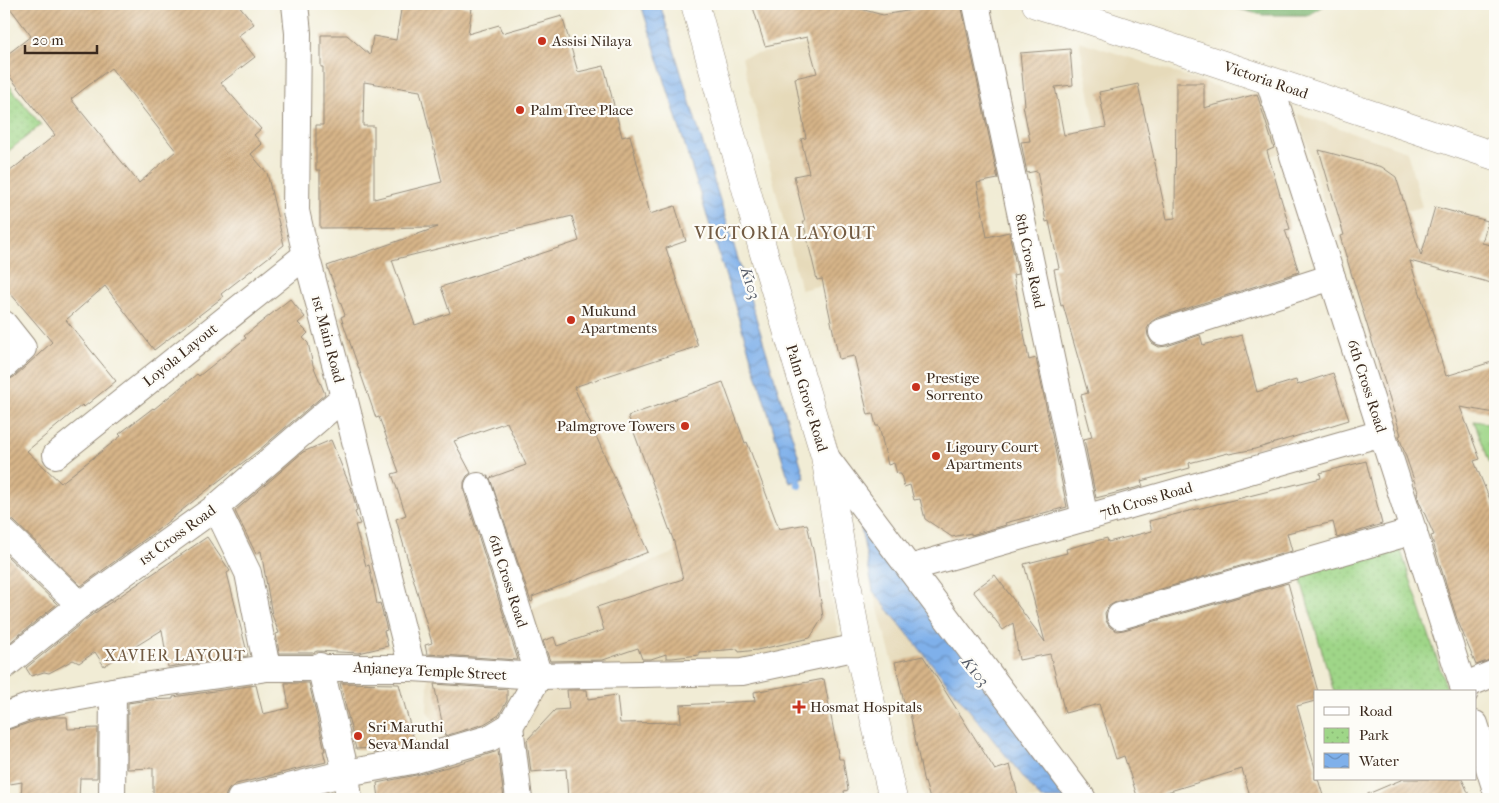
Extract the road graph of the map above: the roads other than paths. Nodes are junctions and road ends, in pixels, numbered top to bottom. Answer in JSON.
{"nodes":[{"id":1,"x":295,"y":4,"type":"edge"},
{"id":2,"x":695,"y":4,"type":"edge"},
{"id":3,"x":713,"y":4,"type":"edge"},
{"id":4,"x":976,"y":4,"type":"edge"},
{"id":5,"x":1036,"y":4,"type":"edge"},
{"id":6,"x":706,"y":46,"type":"junction"},
{"id":7,"x":1269,"y":81,"type":"junction"},
{"id":8,"x":1495,"y":156,"type":"edge"},
{"id":9,"x":306,"y":255,"type":"junction"},
{"id":10,"x":1332,"y":277,"type":"junction"},
{"id":11,"x":4,"y":324,"type":"edge"},
{"id":12,"x":1162,"y":332,"type":"dead end"},
{"id":13,"x":4,"y":366,"type":"edge"},
{"id":14,"x":344,"y":397,"type":"junction"},
{"id":15,"x":1382,"y":433,"type":"junction"},
{"id":16,"x":56,"y":455,"type":"dead end"},
{"id":17,"x":825,"y":456,"type":"junction"},
{"id":18,"x":478,"y":486,"type":"dead end"},
{"id":19,"x":216,"y":507,"type":"junction"},
{"id":20,"x":1085,"y":518,"type":"junction"},
{"id":21,"x":1414,"y":531,"type":"junction"},
{"id":22,"x":4,"y":532,"type":"edge"},
{"id":23,"x":910,"y":568,"type":"junction"},
{"id":24,"x":80,"y":605,"type":"junction"},
{"id":25,"x":1120,"y":616,"type":"dead end"},
{"id":26,"x":858,"y":647,"type":"junction"},
{"id":27,"x":5,"y":663,"type":"edge"},
{"id":28,"x":320,"y":666,"type":"junction"},
{"id":29,"x":267,"y":668,"type":"junction"},
{"id":30,"x":412,"y":668,"type":"junction"},
{"id":31,"x":1495,"y":673,"type":"edge"},
{"id":32,"x":539,"y":676,"type":"junction"},
{"id":33,"x":1464,"y":689,"type":"edge"},
{"id":34,"x":113,"y":691,"type":"junction"},
{"id":35,"x":4,"y":716,"type":"edge"},
{"id":36,"x":510,"y":726,"type":"junction"},
{"id":37,"x":1476,"y":727,"type":"edge"},
{"id":38,"x":346,"y":773,"type":"junction"},
{"id":39,"x":1495,"y":786,"type":"edge"},
{"id":40,"x":112,"y":799,"type":"edge"},
{"id":41,"x":240,"y":799,"type":"edge"},
{"id":42,"x":349,"y":799,"type":"edge"},
{"id":43,"x":518,"y":799,"type":"edge"},
{"id":44,"x":893,"y":799,"type":"edge"},
{"id":45,"x":1083,"y":799,"type":"edge"}],
"edges":[{"from":1,"to":9,"type":"street","name":"1st Main Road"},
{"from":2,"to":6,"type":"street","name":"Palm Grove Road"},
{"from":3,"to":6,"type":"street"},
{"from":4,"to":20,"type":"street","name":"8th Cross Road"},
{"from":5,"to":7,"type":"street","name":"Victoria Road"},
{"from":6,"to":17,"type":"street","name":"Palm Grove Road"},
{"from":7,"to":8,"type":"street","name":"Victoria Road"},
{"from":7,"to":10,"type":"street","name":"6th Cross Road"},
{"from":9,"to":14,"type":"street","name":"1st Main Road"},
{"from":9,"to":16,"type":"street","name":"Loyola Layout"},
{"from":10,"to":12,"type":"street"},
{"from":10,"to":15,"type":"street","name":"6th Cross Road"},
{"from":11,"to":13,"type":"street"},
{"from":14,"to":19,"type":"street","name":"1st Cross Road"},
{"from":14,"to":30,"type":"street","name":"1st Main Road"},
{"from":15,"to":20,"type":"street","name":"7th Cross Road"},
{"from":15,"to":21,"type":"street","name":"6th Cross Road"},
{"from":17,"to":23,"type":"street"},
{"from":17,"to":26,"type":"street","name":"Palm Grove Road"},
{"from":18,"to":32,"type":"street","name":"6th Cross Road"},
{"from":19,"to":24,"type":"street","name":"1st Cross Road"},
{"from":19,"to":29,"type":"street"},
{"from":20,"to":23,"type":"street","name":"7th Cross Road"},
{"from":21,"to":25,"type":"street"},
{"from":21,"to":33,"type":"street","name":"6th Cross Road"},
{"from":22,"to":24,"type":"street"},
{"from":23,"to":45,"type":"street"},
{"from":24,"to":27,"type":"street","name":"1st Cross Road"},
{"from":26,"to":32,"type":"street","name":"Anjaneya Temple Street"},
{"from":26,"to":44,"type":"street","name":"Palm Grove Road"},
{"from":28,"to":29,"type":"street","name":"Anjaneya Temple Street"},
{"from":28,"to":30,"type":"street","name":"Anjaneya Temple Street"},
{"from":28,"to":38,"type":"street"},
{"from":29,"to":34,"type":"street","name":"Anjaneya Temple Street"},
{"from":30,"to":32,"type":"street","name":"Anjaneya Temple Street"},
{"from":31,"to":33,"type":"street"},
{"from":32,"to":36,"type":"street"},
{"from":34,"to":35,"type":"street","name":"Anjaneya Temple Street"},
{"from":34,"to":40,"type":"street"},
{"from":36,"to":38,"type":"street"},
{"from":36,"to":43,"type":"street"},
{"from":37,"to":39,"type":"street"},
{"from":38,"to":41,"type":"street"},
{"from":38,"to":42,"type":"street"}]}
